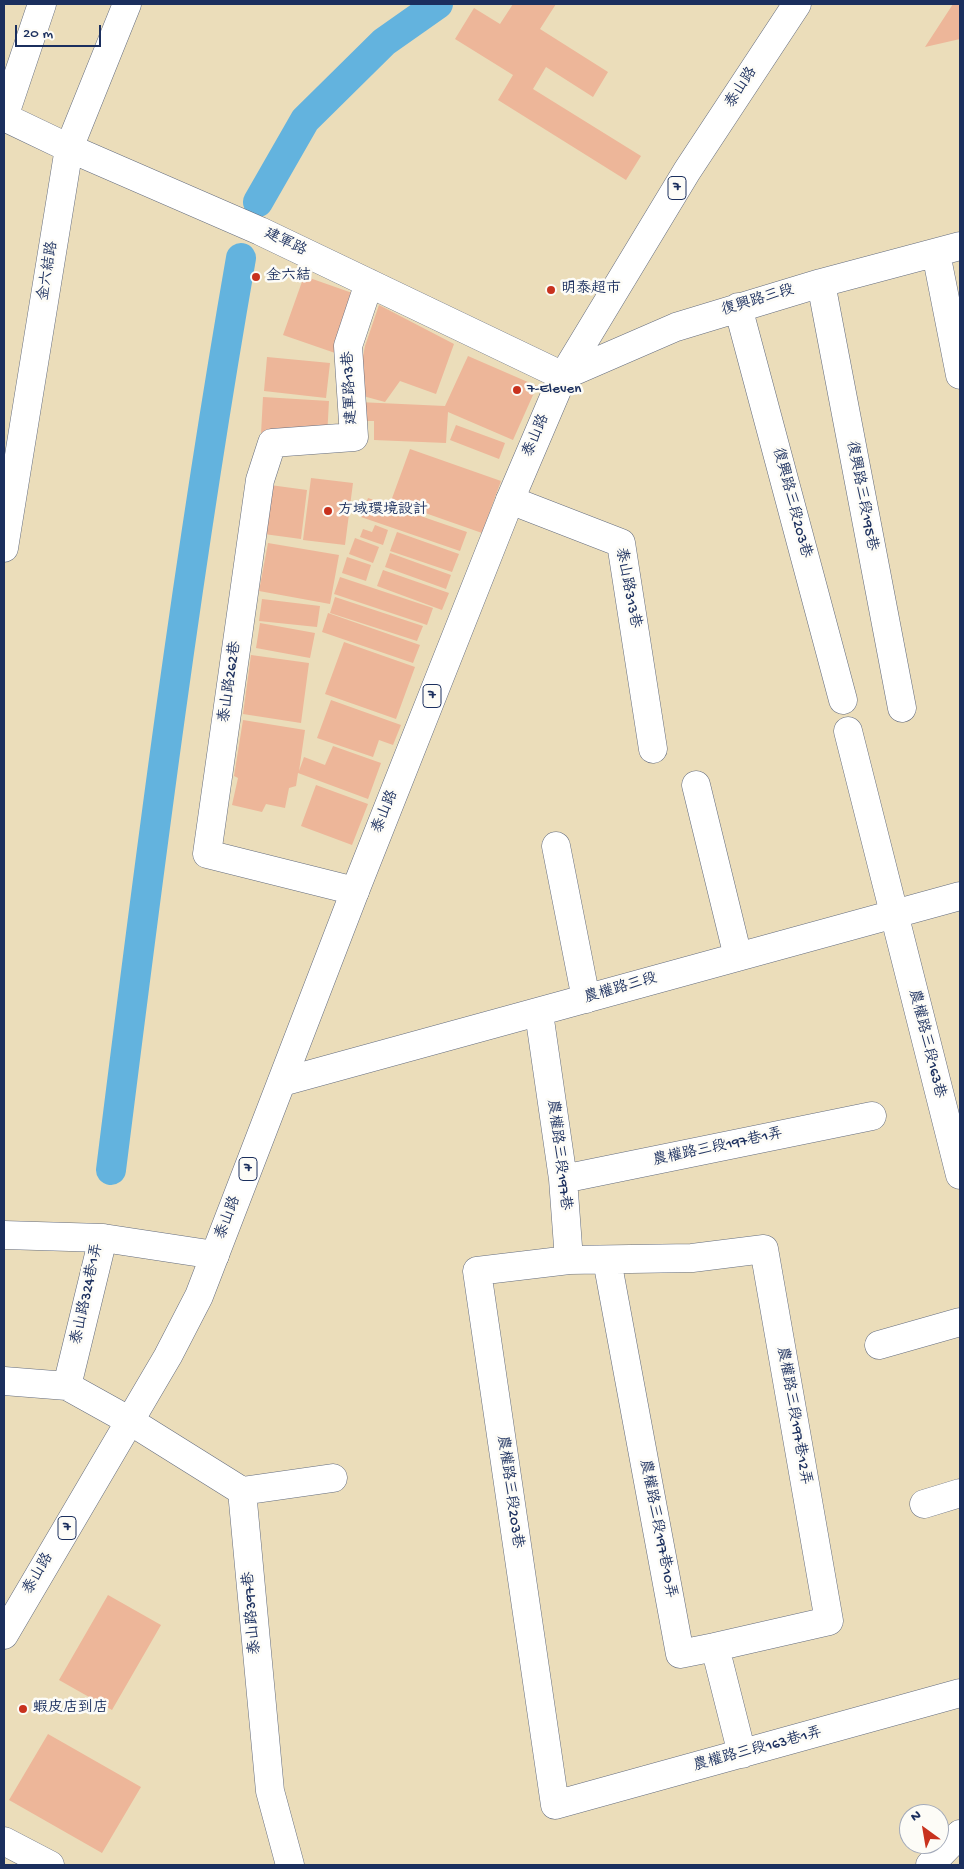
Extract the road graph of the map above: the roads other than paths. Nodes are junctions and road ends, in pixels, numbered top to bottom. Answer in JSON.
{"nodes":[{"id":1,"x":42,"y":4,"type":"edge"},
{"id":2,"x":127,"y":4,"type":"edge"},
{"id":3,"x":797,"y":4,"type":"edge"},
{"id":4,"x":4,"y":117,"type":"edge"},
{"id":5,"x":69,"y":148,"type":"junction"},
{"id":6,"x":948,"y":250,"type":"edge"},
{"id":7,"x":369,"y":283,"type":"junction"},
{"id":8,"x":821,"y":283,"type":"junction"},
{"id":9,"x":738,"y":307,"type":"junction"},
{"id":10,"x":960,"y":375,"type":"edge"},
{"id":11,"x":563,"y":376,"type":"junction"},
{"id":12,"x":354,"y":437,"type":"joint"},
{"id":13,"x":510,"y":500,"type":"junction"},
{"id":14,"x":4,"y":548,"type":"edge"},
{"id":15,"x":843,"y":700,"type":"dead end"},
{"id":16,"x":902,"y":708,"type":"dead end"},
{"id":17,"x":848,"y":731,"type":"dead end"},
{"id":18,"x":653,"y":749,"type":"dead end"},
{"id":19,"x":696,"y":785,"type":"dead end"},
{"id":20,"x":556,"y":846,"type":"dead end"},
{"id":21,"x":355,"y":891,"type":"junction"},
{"id":22,"x":960,"y":896,"type":"edge"},
{"id":23,"x":892,"y":913,"type":"junction"},
{"id":24,"x":738,"y":956,"type":"junction"},
{"id":25,"x":586,"y":999,"type":"junction"},
{"id":26,"x":539,"y":1013,"type":"junction"},
{"id":27,"x":282,"y":1082,"type":"junction"},
{"id":28,"x":872,"y":1116,"type":"dead end"},
{"id":29,"x":960,"y":1176,"type":"edge"},
{"id":30,"x":563,"y":1179,"type":"junction"},
{"id":31,"x":4,"y":1235,"type":"edge"},
{"id":32,"x":102,"y":1238,"type":"junction"},
{"id":33,"x":215,"y":1255,"type":"junction"},
{"id":34,"x":570,"y":1260,"type":"junction"},
{"id":35,"x":607,"y":1260,"type":"junction"},
{"id":36,"x":960,"y":1322,"type":"edge"},
{"id":37,"x":879,"y":1345,"type":"dead end"},
{"id":38,"x":4,"y":1381,"type":"edge"},
{"id":39,"x":67,"y":1386,"type":"junction"},
{"id":40,"x":130,"y":1420,"type":"junction"},
{"id":41,"x":332,"y":1478,"type":"dead end"},
{"id":42,"x":242,"y":1491,"type":"junction"},
{"id":43,"x":960,"y":1493,"type":"edge"},
{"id":44,"x":924,"y":1504,"type":"dead end"},
{"id":45,"x":4,"y":1635,"type":"edge"},
{"id":46,"x":715,"y":1647,"type":"junction"},
{"id":47,"x":960,"y":1694,"type":"edge"},
{"id":48,"x":742,"y":1754,"type":"junction"},
{"id":49,"x":555,"y":1805,"type":"joint"},
{"id":50,"x":960,"y":1834,"type":"edge"},
{"id":51,"x":4,"y":1841,"type":"edge"},
{"id":52,"x":50,"y":1865,"type":"edge"},
{"id":53,"x":290,"y":1865,"type":"edge"},
{"id":54,"x":930,"y":1865,"type":"edge"}],
"edges":[{"from":1,"to":4,"type":"street"},
{"from":2,"to":5,"type":"street","name":"金六結路"},
{"from":3,"to":11,"type":"street","name":"泰山路","number":"7"},
{"from":4,"to":5,"type":"street","name":"建軍路"},
{"from":5,"to":7,"type":"street","name":"建軍路"},
{"from":5,"to":14,"type":"street","name":"金六結路"},
{"from":6,"to":8,"type":"street","name":"復興路三段"},
{"from":6,"to":10,"type":"street"},
{"from":7,"to":11,"type":"street","name":"建軍路"},
{"from":7,"to":12,"type":"street","name":"建軍路13巷"},
{"from":8,"to":9,"type":"street","name":"復興路三段"},
{"from":8,"to":16,"type":"street","name":"復興路三段195巷"},
{"from":9,"to":11,"type":"street","name":"復興路三段"},
{"from":9,"to":15,"type":"street","name":"復興路三段203巷"},
{"from":11,"to":13,"type":"street","name":"泰山路","number":"7"},
{"from":12,"to":21,"type":"street","name":"泰山路262巷"},
{"from":13,"to":18,"type":"street","name":"泰山路313巷"},
{"from":13,"to":21,"type":"street","name":"泰山路","number":"7"},
{"from":17,"to":23,"type":"street","name":"農權路三段163巷"},
{"from":19,"to":24,"type":"street"},
{"from":20,"to":25,"type":"street"},
{"from":21,"to":27,"type":"street","name":"泰山路","number":"7"},
{"from":22,"to":23,"type":"street","name":"農權路三段"},
{"from":23,"to":24,"type":"street","name":"農權路三段"},
{"from":23,"to":29,"type":"street","name":"農權路三段163巷"},
{"from":24,"to":25,"type":"street","name":"農權路三段"},
{"from":25,"to":26,"type":"street","name":"農權路三段"},
{"from":26,"to":27,"type":"street","name":"農權路三段"},
{"from":26,"to":30,"type":"street","name":"農權路三段197巷"},
{"from":27,"to":33,"type":"street","name":"泰山路","number":"7"},
{"from":28,"to":30,"type":"street","name":"農權路三段197巷1弄"},
{"from":30,"to":34,"type":"street","name":"農權路三段197巷"},
{"from":31,"to":32,"type":"street","name":"泰山路324巷1弄"},
{"from":32,"to":33,"type":"street"},
{"from":32,"to":39,"type":"street","name":"泰山路324巷1弄"},
{"from":33,"to":40,"type":"street","name":"泰山路","number":"7"},
{"from":34,"to":35,"type":"street"},
{"from":34,"to":49,"type":"street","name":"農權路三段203巷"},
{"from":35,"to":46,"type":"street","name":"農權路三段197巷10弄"},
{"from":35,"to":46,"type":"street","name":"農權路三段197巷12弄"},
{"from":36,"to":37,"type":"street"},
{"from":38,"to":39,"type":"street"},
{"from":39,"to":40,"type":"street"},
{"from":40,"to":42,"type":"street"},
{"from":40,"to":45,"type":"street","name":"泰山路","number":"7"},
{"from":41,"to":42,"type":"street"},
{"from":42,"to":53,"type":"street","name":"泰山路397巷"},
{"from":43,"to":44,"type":"street"},
{"from":46,"to":48,"type":"street"},
{"from":47,"to":48,"type":"street","name":"農權路三段163巷1弄"},
{"from":48,"to":49,"type":"street","name":"農權路三段163巷1弄"},
{"from":50,"to":54,"type":"street"},
{"from":51,"to":52,"type":"street"}]}
